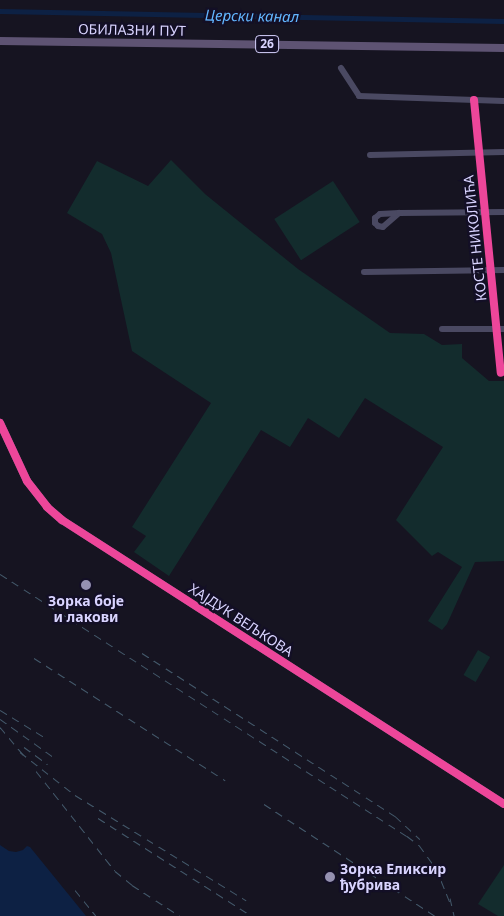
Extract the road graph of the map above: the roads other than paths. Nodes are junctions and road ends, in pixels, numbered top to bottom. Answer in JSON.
{"nodes":[{"id":1,"x":0,"y":41,"type":"edge"},
{"id":2,"x":504,"y":48,"type":"edge"},
{"id":3,"x":341,"y":68,"type":"dead end"},
{"id":4,"x":474,"y":100,"type":"junction"},
{"id":5,"x":504,"y":100,"type":"edge"},
{"id":6,"x":479,"y":152,"type":"junction"},
{"id":7,"x":504,"y":152,"type":"edge"},
{"id":8,"x":370,"y":155,"type":"dead end"},
{"id":9,"x":485,"y":212,"type":"junction"},
{"id":10,"x":504,"y":212,"type":"edge"},
{"id":11,"x":399,"y":213,"type":"dead end"},
{"id":12,"x":492,"y":270,"type":"junction"},
{"id":13,"x":504,"y":270,"type":"edge"},
{"id":14,"x":364,"y":272,"type":"dead end"},
{"id":15,"x":442,"y":328,"type":"dead end"},
{"id":16,"x":501,"y":329,"type":"edge"},
{"id":17,"x":501,"y":374,"type":"dead end"},
{"id":18,"x":0,"y":424,"type":"edge"},
{"id":19,"x":504,"y":804,"type":"edge"}],
"edges":[{"from":1,"to":2,"type":"main road","name":"ОБИЛАЗНИ ПУТ","number":"26"},
{"from":3,"to":4,"type":"street"},
{"from":4,"to":5,"type":"street"},
{"from":4,"to":6,"type":"street","name":"КОСТЕ НИКОЛИЋА"},
{"from":6,"to":7,"type":"street"},
{"from":6,"to":8,"type":"street"},
{"from":6,"to":9,"type":"street","name":"КОСТЕ НИКОЛИЋА"},
{"from":9,"to":10,"type":"street"},
{"from":9,"to":11,"type":"street"},
{"from":9,"to":12,"type":"street","name":"КОСТЕ НИКОЛИЋА"},
{"from":12,"to":13,"type":"street"},
{"from":12,"to":14,"type":"street"},
{"from":12,"to":16,"type":"street","name":"КОСТЕ НИКОЛИЋА"},
{"from":15,"to":16,"type":"street"},
{"from":16,"to":17,"type":"street","name":"КОСТЕ НИКОЛИЋА"},
{"from":18,"to":19,"type":"main road","name":"ХАЈДУК ВЕЉКОВА"}]}
